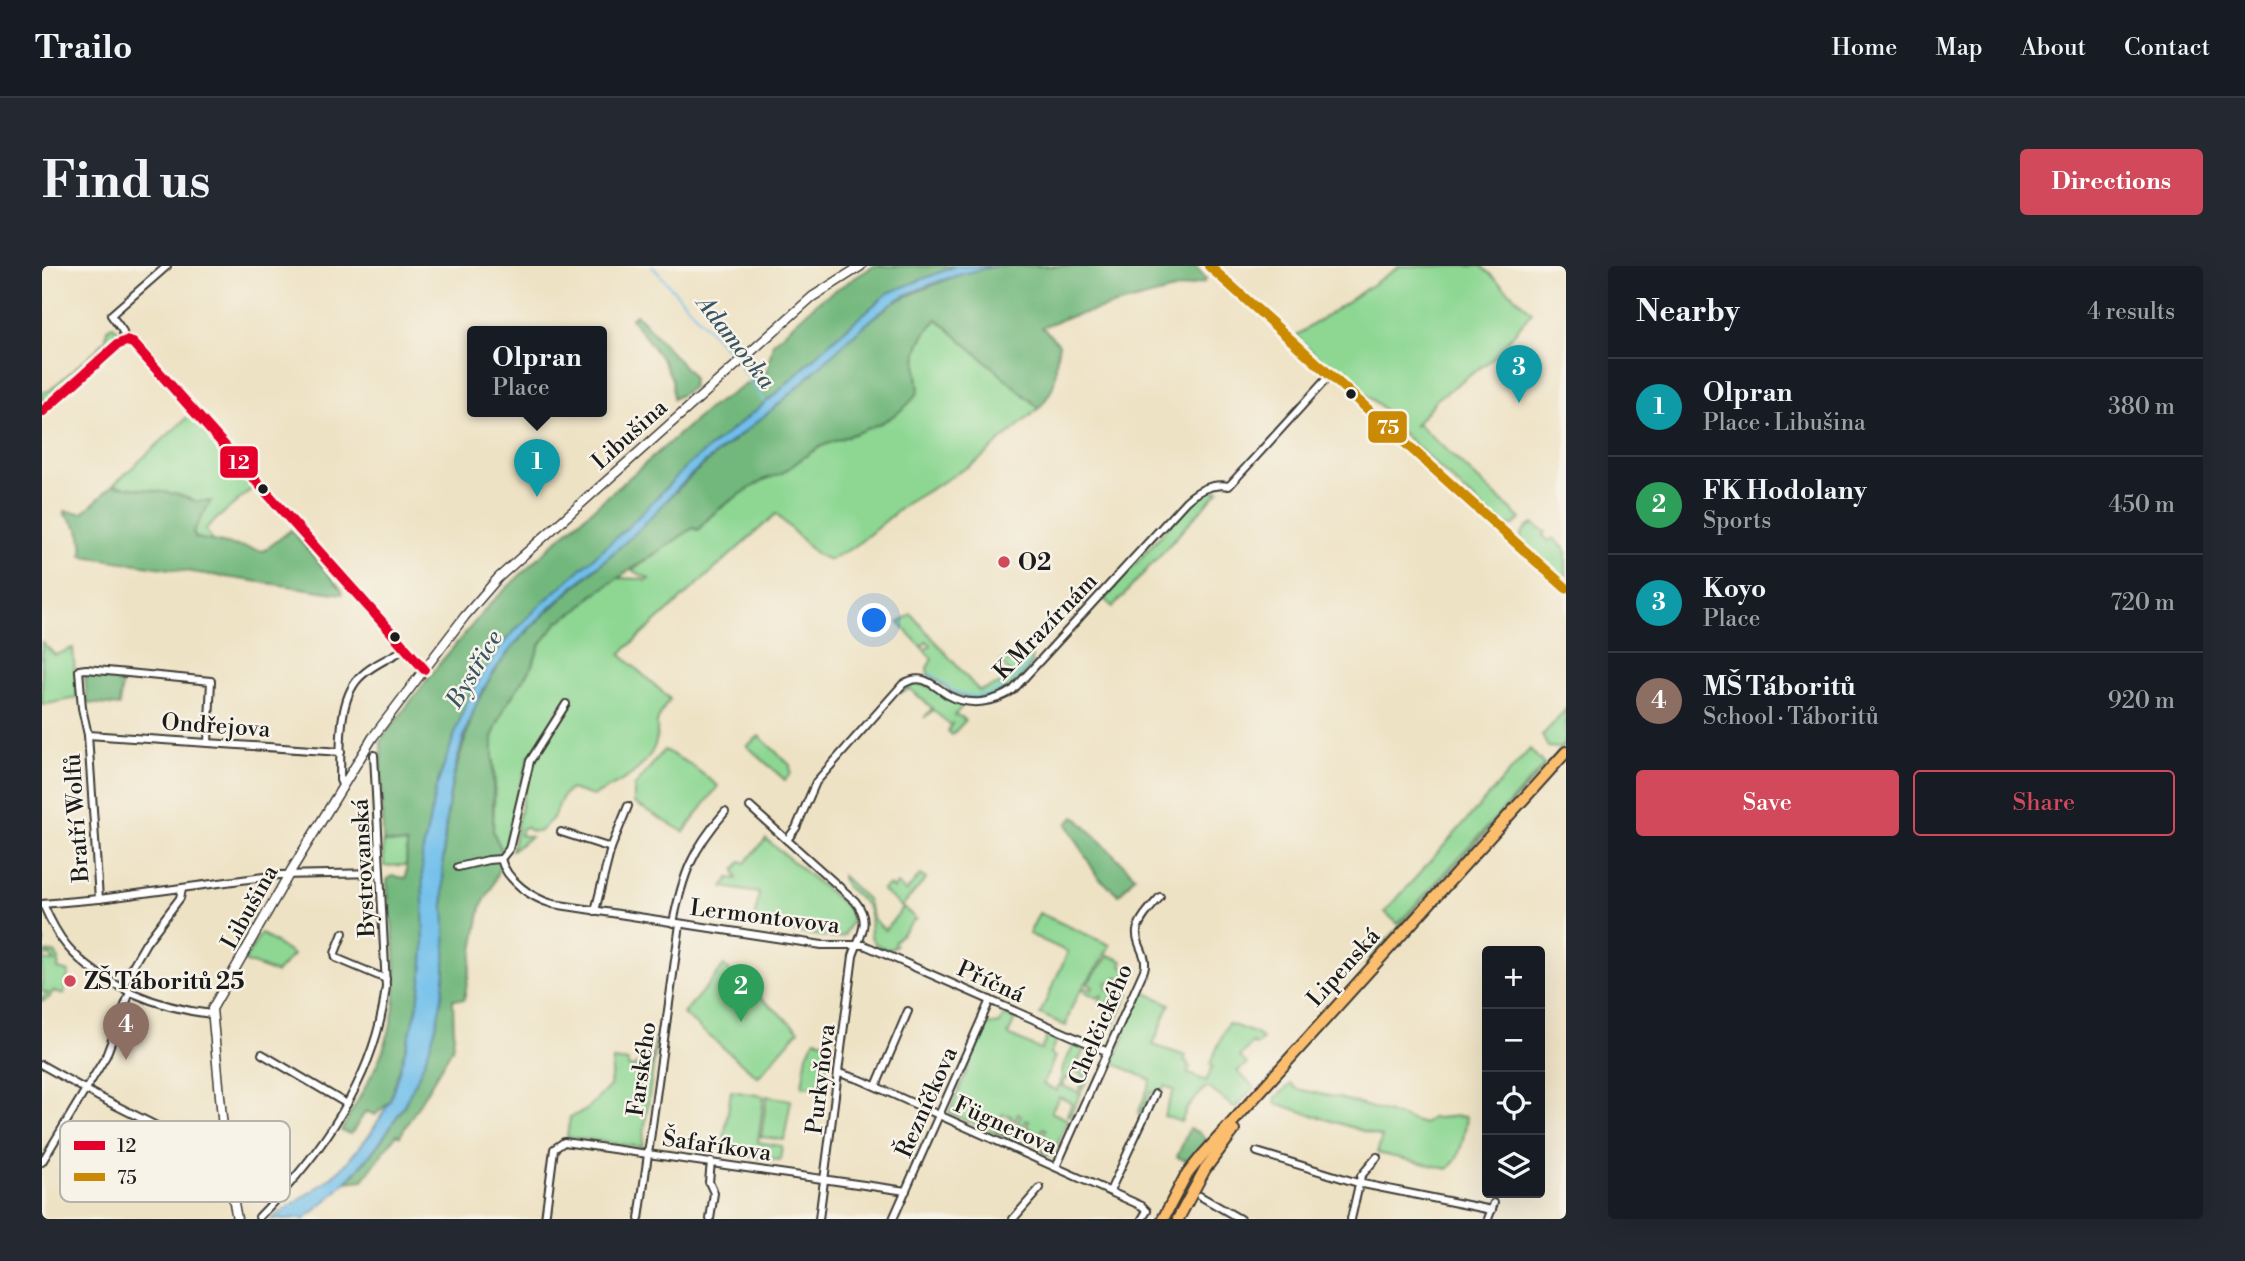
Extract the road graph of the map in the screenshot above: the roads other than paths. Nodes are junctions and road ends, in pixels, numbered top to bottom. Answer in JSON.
{"nodes":[{"id":1,"x":167,"y":266,"type":"edge"},
{"id":2,"x":861,"y":266,"type":"edge"},
{"id":3,"x":1209,"y":266,"type":"edge"},
{"id":4,"x":126,"y":341,"type":"junction"},
{"id":5,"x":1330,"y":375,"type":"junction"},
{"id":6,"x":42,"y":412,"type":"edge"},
{"id":7,"x":1566,"y":588,"type":"edge"},
{"id":8,"x":405,"y":649,"type":"junction"},
{"id":9,"x":424,"y":668,"type":"junction"},
{"id":10,"x":566,"y":704,"type":"dead end"},
{"id":11,"x":88,"y":735,"type":"junction"},
{"id":12,"x":208,"y":742,"type":"junction"},
{"id":13,"x":341,"y":752,"type":"junction"},
{"id":14,"x":1566,"y":752,"type":"edge"},
{"id":15,"x":374,"y":755,"type":"dead end"},
{"id":16,"x":1566,"y":762,"type":"edge"},
{"id":17,"x":343,"y":787,"type":"junction"},
{"id":18,"x":628,"y":806,"type":"dead end"},
{"id":19,"x":750,"y":807,"type":"dead end"},
{"id":20,"x":725,"y":812,"type":"dead end"},
{"id":21,"x":561,"y":832,"type":"dead end"},
{"id":22,"x":787,"y":840,"type":"junction"},
{"id":23,"x":611,"y":848,"type":"junction"},
{"id":24,"x":501,"y":859,"type":"junction"},
{"id":25,"x":458,"y":867,"type":"dead end"},
{"id":26,"x":379,"y":873,"type":"junction"},
{"id":27,"x":289,"y":875,"type":"junction"},
{"id":28,"x":182,"y":889,"type":"junction"},
{"id":29,"x":1160,"y":897,"type":"dead end"},
{"id":30,"x":99,"y":900,"type":"junction"},
{"id":31,"x":42,"y":904,"type":"edge"},
{"id":32,"x":595,"y":911,"type":"junction"},
{"id":33,"x":676,"y":923,"type":"junction"},
{"id":34,"x":343,"y":933,"type":"dead end"},
{"id":35,"x":859,"y":944,"type":"junction"},
{"id":36,"x":386,"y":979,"type":"junction"},
{"id":37,"x":123,"y":987,"type":"junction"},
{"id":38,"x":130,"y":992,"type":"junction"},
{"id":39,"x":990,"y":1000,"type":"junction"},
{"id":40,"x":908,"y":1011,"type":"dead end"},
{"id":41,"x":211,"y":1014,"type":"junction"},
{"id":42,"x":1108,"y":1052,"type":"junction"},
{"id":43,"x":262,"y":1054,"type":"dead end"},
{"id":44,"x":42,"y":1065,"type":"edge"},
{"id":45,"x":839,"y":1073,"type":"junction"},
{"id":46,"x":876,"y":1086,"type":"junction"},
{"id":47,"x":87,"y":1089,"type":"junction"},
{"id":48,"x":1155,"y":1094,"type":"dead end"},
{"id":49,"x":347,"y":1104,"type":"junction"},
{"id":50,"x":939,"y":1115,"type":"junction"},
{"id":51,"x":67,"y":1121,"type":"edge"},
{"id":52,"x":147,"y":1121,"type":"edge"},
{"id":53,"x":222,"y":1121,"type":"edge"},
{"id":54,"x":60,"y":1133,"type":"edge"},
{"id":55,"x":1269,"y":1146,"type":"dead end"},
{"id":56,"x":1257,"y":1152,"type":"dead end"},
{"id":57,"x":647,"y":1153,"type":"junction"},
{"id":58,"x":1266,"y":1155,"type":"junction"},
{"id":59,"x":1377,"y":1157,"type":"dead end"},
{"id":60,"x":42,"y":1162,"type":"edge"},
{"id":61,"x":711,"y":1162,"type":"junction"},
{"id":62,"x":1056,"y":1167,"type":"junction"},
{"id":63,"x":825,"y":1178,"type":"junction"},
{"id":64,"x":290,"y":1182,"type":"edge"},
{"id":65,"x":1358,"y":1183,"type":"junction"},
{"id":66,"x":1040,"y":1188,"type":"dead end"},
{"id":67,"x":906,"y":1191,"type":"junction"},
{"id":68,"x":1110,"y":1191,"type":"junction"},
{"id":69,"x":1200,"y":1196,"type":"dead end"},
{"id":70,"x":273,"y":1202,"type":"edge"},
{"id":71,"x":259,"y":1217,"type":"dead end"},
{"id":72,"x":545,"y":1219,"type":"edge"},
{"id":73,"x":639,"y":1219,"type":"edge"},
{"id":74,"x":710,"y":1219,"type":"edge"},
{"id":75,"x":819,"y":1219,"type":"edge"},
{"id":76,"x":893,"y":1219,"type":"edge"},
{"id":77,"x":1013,"y":1219,"type":"edge"},
{"id":78,"x":1142,"y":1219,"type":"edge"},
{"id":79,"x":1163,"y":1219,"type":"edge"},
{"id":80,"x":1178,"y":1219,"type":"edge"},
{"id":81,"x":1240,"y":1219,"type":"edge"},
{"id":82,"x":1351,"y":1219,"type":"edge"},
{"id":83,"x":1488,"y":1219,"type":"edge"}],
"edges":[{"from":1,"to":4,"type":"street"},
{"from":2,"to":9,"type":"street","name":"Libušina"},
{"from":3,"to":5,"type":"street"},
{"from":4,"to":6,"type":"street"},
{"from":4,"to":8,"type":"street"},
{"from":5,"to":7,"type":"street"},
{"from":5,"to":22,"type":"street","name":"K Mrazírnám"},
{"from":8,"to":9,"type":"street"},
{"from":8,"to":13,"type":"street"},
{"from":9,"to":17,"type":"street","name":"Libušina"},
{"from":10,"to":24,"type":"street"},
{"from":11,"to":12,"type":"street","name":"Ondřejova"},
{"from":11,"to":12,"type":"street","name":"Bratří Wolfů"},
{"from":11,"to":30,"type":"street","name":"Bratří Wolfů"},
{"from":12,"to":13,"type":"street","name":"Ondřejova"},
{"from":13,"to":17,"type":"street"},
{"from":14,"to":79,"type":"main road","name":"Lipenská"},
{"from":15,"to":26,"type":"street","name":"Bystrovanská"},
{"from":16,"to":80,"type":"main road","name":"Lipenská"},
{"from":17,"to":27,"type":"street","name":"Libušina"},
{"from":18,"to":23,"type":"street"},
{"from":19,"to":22,"type":"street","name":"Lermontovova"},
{"from":20,"to":33,"type":"street","name":"Farského"},
{"from":21,"to":23,"type":"street"},
{"from":22,"to":35,"type":"street","name":"Lermontovova"},
{"from":23,"to":32,"type":"street"},
{"from":24,"to":25,"type":"street"},
{"from":24,"to":32,"type":"street","name":"Lermontovova"},
{"from":26,"to":27,"type":"street"},
{"from":26,"to":36,"type":"street","name":"Bystrovanská"},
{"from":27,"to":28,"type":"street"},
{"from":27,"to":41,"type":"street","name":"Libušina"},
{"from":28,"to":30,"type":"street"},
{"from":28,"to":37,"type":"street"},
{"from":29,"to":42,"type":"street","name":"Chelčického"},
{"from":30,"to":31,"type":"street"},
{"from":31,"to":37,"type":"street"},
{"from":32,"to":33,"type":"street","name":"Lermontovova"},
{"from":33,"to":35,"type":"street","name":"Lermontovova"},
{"from":33,"to":57,"type":"street","name":"Farského"},
{"from":34,"to":36,"type":"street","name":"Bystrovanská"},
{"from":35,"to":39,"type":"street","name":"Příčná"},
{"from":35,"to":45,"type":"street","name":"Purkyňova"},
{"from":36,"to":49,"type":"street","name":"Bystrovanská"},
{"from":37,"to":38,"type":"street"},
{"from":38,"to":41,"type":"street"},
{"from":38,"to":47,"type":"street"},
{"from":39,"to":42,"type":"street","name":"Příčná"},
{"from":39,"to":50,"type":"street","name":"Řezníčkova"},
{"from":40,"to":46,"type":"street"},
{"from":41,"to":53,"type":"street"},
{"from":42,"to":62,"type":"street","name":"Chelčického"},
{"from":43,"to":49,"type":"street"},
{"from":44,"to":47,"type":"street"},
{"from":45,"to":46,"type":"street","name":"Fügnerova"},
{"from":45,"to":63,"type":"street","name":"Purkyňova"},
{"from":46,"to":50,"type":"street","name":"Fügnerova"},
{"from":47,"to":51,"type":"street"},
{"from":47,"to":52,"type":"street"},
{"from":48,"to":68,"type":"street"},
{"from":49,"to":64,"type":"street","name":"Bystrovanská"},
{"from":50,"to":62,"type":"street","name":"Fügnerova"},
{"from":50,"to":67,"type":"street","name":"Řezníčkova"},
{"from":54,"to":60,"type":"street"},
{"from":55,"to":58,"type":"street"},
{"from":56,"to":58,"type":"street"},
{"from":57,"to":61,"type":"street","name":"Šafaříkova"},
{"from":57,"to":72,"type":"street","name":"Šafaříkova"},
{"from":57,"to":73,"type":"street","name":"Farského"},
{"from":58,"to":65,"type":"street"},
{"from":59,"to":65,"type":"street"},
{"from":61,"to":63,"type":"street","name":"Šafaříkova"},
{"from":61,"to":74,"type":"street"},
{"from":62,"to":68,"type":"street","name":"Fügnerova"},
{"from":63,"to":67,"type":"street","name":"Šafaříkova"},
{"from":63,"to":75,"type":"street","name":"Purkyňova"},
{"from":65,"to":82,"type":"street"},
{"from":65,"to":83,"type":"street"},
{"from":66,"to":77,"type":"street"},
{"from":67,"to":76,"type":"street","name":"Řezníčkova"},
{"from":68,"to":78,"type":"street","name":"Fügnerova"},
{"from":69,"to":81,"type":"street"},
{"from":70,"to":71,"type":"street","name":"Bystrovanská"}]}
